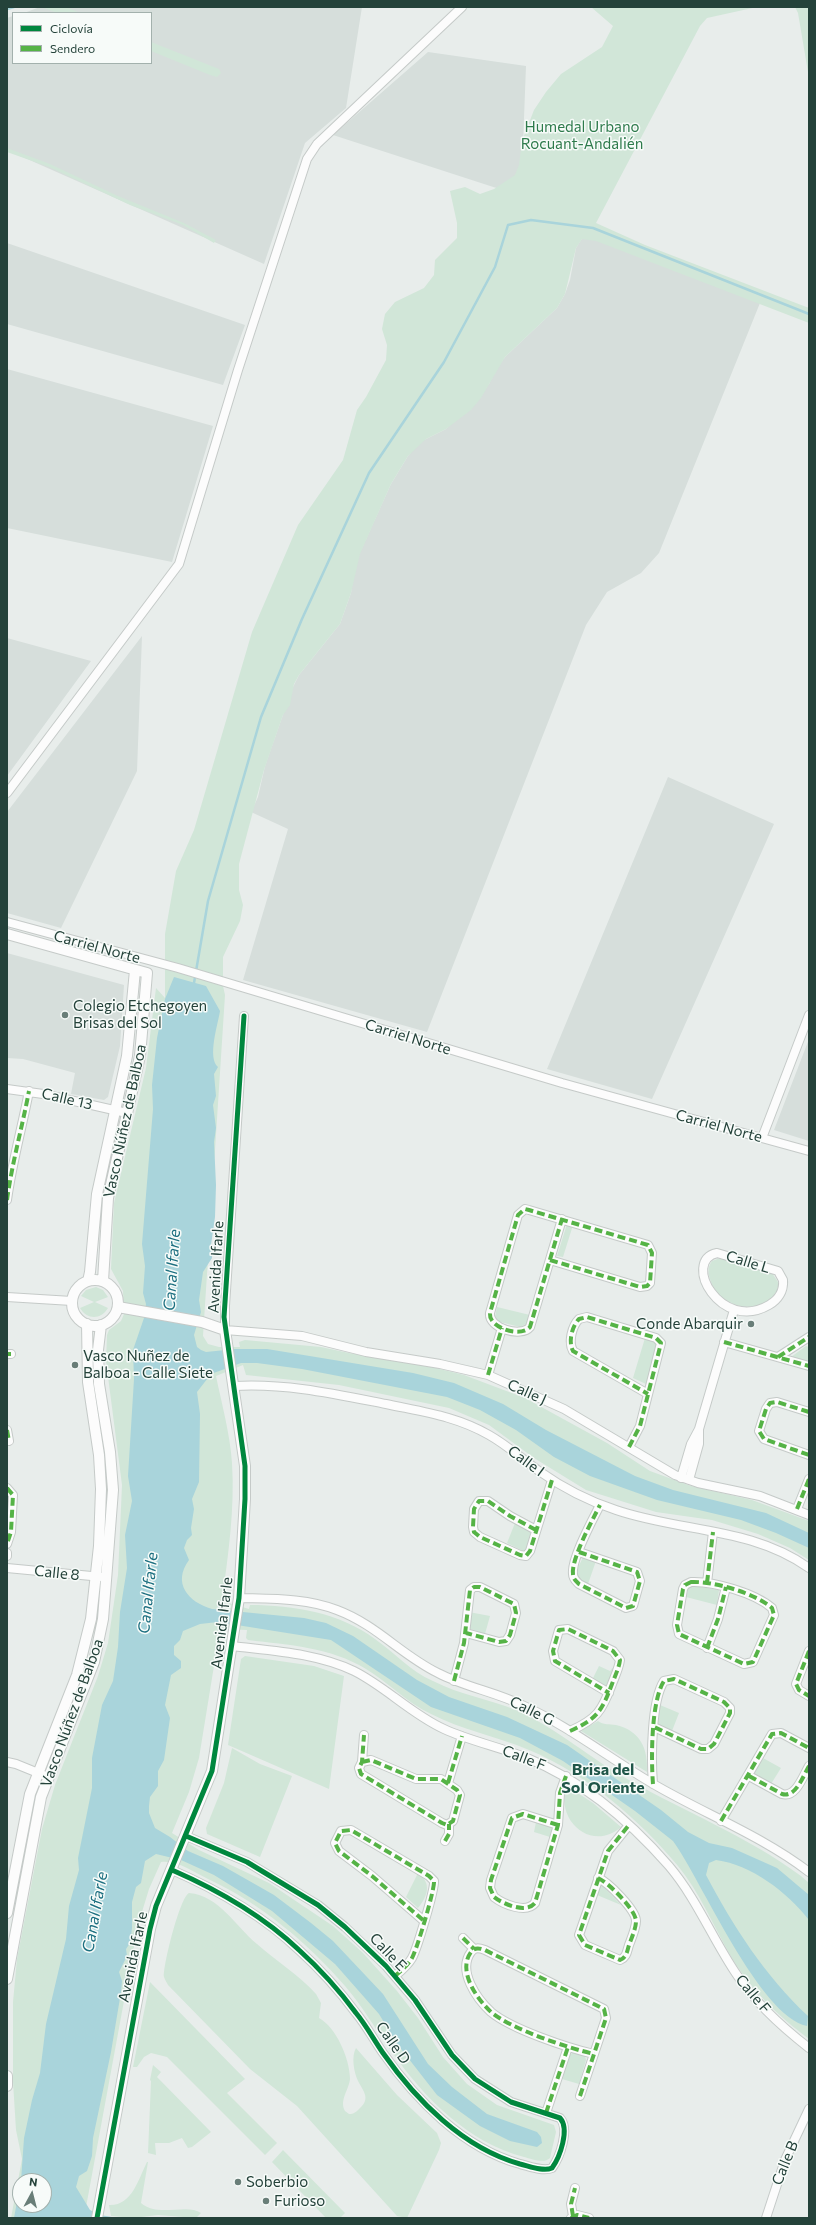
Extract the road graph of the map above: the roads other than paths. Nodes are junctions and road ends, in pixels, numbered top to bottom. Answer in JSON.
{"nodes":[{"id":1,"x":462,"y":7,"type":"edge"},
{"id":2,"x":7,"y":793,"type":"edge"},
{"id":3,"x":7,"y":922,"type":"edge"},
{"id":4,"x":7,"y":934,"type":"edge"},
{"id":5,"x":147,"y":960,"type":"junction"},
{"id":6,"x":135,"y":970,"type":"junction"},
{"id":7,"x":147,"y":973,"type":"junction"},
{"id":8,"x":809,"y":1015,"type":"edge"},
{"id":9,"x":244,"y":1016,"type":"dead end"},
{"id":10,"x":7,"y":1089,"type":"edge"},
{"id":11,"x":29,"y":1091,"type":"junction"},
{"id":12,"x":116,"y":1110,"type":"junction"},
{"id":13,"x":127,"y":1113,"type":"junction"},
{"id":14,"x":762,"y":1138,"type":"junction"},
{"id":15,"x":11,"y":1148,"type":"edge"},
{"id":16,"x":809,"y":1151,"type":"edge"},
{"id":17,"x":7,"y":1200,"type":"edge"},
{"id":18,"x":562,"y":1219,"type":"junction"},
{"id":19,"x":550,"y":1260,"type":"junction"},
{"id":20,"x":88,"y":1281,"type":"junction"},
{"id":21,"x":103,"y":1282,"type":"junction"},
{"id":22,"x":7,"y":1297,"type":"edge"},
{"id":23,"x":72,"y":1301,"type":"junction"},
{"id":24,"x":118,"y":1307,"type":"junction"},
{"id":25,"x":734,"y":1310,"type":"junction"},
{"id":26,"x":87,"y":1324,"type":"junction"},
{"id":27,"x":101,"y":1325,"type":"junction"},
{"id":28,"x":502,"y":1328,"type":"junction"},
{"id":29,"x":225,"y":1330,"type":"junction"},
{"id":30,"x":809,"y":1337,"type":"edge"},
{"id":31,"x":724,"y":1342,"type":"junction"},
{"id":32,"x":778,"y":1357,"type":"junction"},
{"id":33,"x":809,"y":1366,"type":"edge"},
{"id":34,"x":488,"y":1375,"type":"junction"},
{"id":35,"x":234,"y":1386,"type":"junction"},
{"id":36,"x":648,"y":1394,"type":"junction"},
{"id":37,"x":809,"y":1412,"type":"edge"},
{"id":38,"x":7,"y":1430,"type":"edge"},
{"id":39,"x":9,"y":1441,"type":"dead end"},
{"id":40,"x":629,"y":1448,"type":"junction"},
{"id":41,"x":809,"y":1454,"type":"edge"},
{"id":42,"x":685,"y":1479,"type":"junction"},
{"id":43,"x":809,"y":1479,"type":"edge"},
{"id":44,"x":552,"y":1480,"type":"junction"},
{"id":45,"x":7,"y":1488,"type":"edge"},
{"id":46,"x":600,"y":1505,"type":"junction"},
{"id":47,"x":797,"y":1509,"type":"junction"},
{"id":48,"x":809,"y":1515,"type":"edge"},
{"id":49,"x":536,"y":1530,"type":"junction"},
{"id":50,"x":713,"y":1532,"type":"junction"},
{"id":51,"x":7,"y":1544,"type":"edge"},
{"id":52,"x":579,"y":1552,"type":"junction"},
{"id":53,"x":7,"y":1553,"type":"edge"},
{"id":54,"x":7,"y":1556,"type":"edge"},
{"id":55,"x":7,"y":1568,"type":"edge"},
{"id":56,"x":809,"y":1568,"type":"edge"},
{"id":57,"x":96,"y":1577,"type":"junction"},
{"id":58,"x":108,"y":1578,"type":"junction"},
{"id":59,"x":707,"y":1583,"type":"junction"},
{"id":60,"x":726,"y":1587,"type":"junction"},
{"id":61,"x":238,"y":1602,"type":"junction"},
{"id":62,"x":466,"y":1633,"type":"junction"},
{"id":63,"x":232,"y":1646,"type":"junction"},
{"id":64,"x":707,"y":1648,"type":"junction"},
{"id":65,"x":809,"y":1651,"type":"edge"},
{"id":66,"x":454,"y":1681,"type":"junction"},
{"id":67,"x":609,"y":1693,"type":"junction"},
{"id":68,"x":809,"y":1696,"type":"edge"},
{"id":69,"x":654,"y":1727,"type":"junction"},
{"id":70,"x":570,"y":1731,"type":"junction"},
{"id":71,"x":364,"y":1735,"type":"dead end"},
{"id":72,"x":462,"y":1736,"type":"junction"},
{"id":73,"x":809,"y":1748,"type":"edge"},
{"id":74,"x":7,"y":1762,"type":"edge"},
{"id":75,"x":362,"y":1762,"type":"junction"},
{"id":76,"x":809,"y":1766,"type":"edge"},
{"id":77,"x":37,"y":1772,"type":"junction"},
{"id":78,"x":566,"y":1776,"type":"junction"},
{"id":79,"x":749,"y":1776,"type":"junction"},
{"id":80,"x":48,"y":1777,"type":"junction"},
{"id":81,"x":448,"y":1783,"type":"junction"},
{"id":82,"x":653,"y":1784,"type":"junction"},
{"id":83,"x":721,"y":1821,"type":"junction"},
{"id":84,"x":449,"y":1824,"type":"junction"},
{"id":85,"x":558,"y":1825,"type":"junction"},
{"id":86,"x":629,"y":1825,"type":"junction"},
{"id":87,"x":185,"y":1838,"type":"junction"},
{"id":88,"x":445,"y":1841,"type":"dead end"},
{"id":89,"x":172,"y":1868,"type":"junction"},
{"id":90,"x":809,"y":1872,"type":"edge"},
{"id":91,"x":598,"y":1878,"type":"junction"},
{"id":92,"x":8,"y":1896,"type":"edge"},
{"id":93,"x":21,"y":1900,"type":"junction"},
{"id":94,"x":7,"y":1913,"type":"edge"},
{"id":95,"x":424,"y":1921,"type":"junction"},
{"id":96,"x":463,"y":1938,"type":"dead end"},
{"id":97,"x":474,"y":1949,"type":"junction"},
{"id":98,"x":395,"y":1976,"type":"junction"},
{"id":99,"x":7,"y":1979,"type":"edge"},
{"id":100,"x":568,"y":2047,"type":"junction"},
{"id":101,"x":809,"y":2048,"type":"edge"},
{"id":102,"x":594,"y":2054,"type":"junction"},
{"id":103,"x":7,"y":2076,"type":"edge"},
{"id":104,"x":7,"y":2086,"type":"edge"},
{"id":105,"x":580,"y":2096,"type":"dead end"},
{"id":106,"x":809,"y":2109,"type":"edge"},
{"id":107,"x":546,"y":2113,"type":"junction"},
{"id":108,"x":575,"y":2188,"type":"dead end"},
{"id":109,"x":98,"y":2214,"type":"edge"},
{"id":110,"x":572,"y":2217,"type":"edge"},
{"id":111,"x":589,"y":2218,"type":"edge"},
{"id":112,"x":766,"y":2218,"type":"edge"}],
"edges":[{"from":1,"to":2,"type":"street"},
{"from":3,"to":5,"type":"street","name":"Carriel Norte"},
{"from":4,"to":6,"type":"street","name":"Carriel Norte"},
{"from":5,"to":7,"type":"street","name":"Vasco Núñez de Balboa"},
{"from":5,"to":14,"type":"street","name":"Carriel Norte"},
{"from":6,"to":7,"type":"street","name":"Carriel Norte"},
{"from":6,"to":12,"type":"street","name":"Vasco Núñez de Balboa"},
{"from":7,"to":13,"type":"street","name":"Vasco Núñez de Balboa"},
{"from":8,"to":14,"type":"street"},
{"from":9,"to":29,"type":"street","name":"Avenida Ifarle"},
{"from":10,"to":11,"type":"street","name":"Calle 13"},
{"from":11,"to":12,"type":"street","name":"Calle 13"},
{"from":11,"to":15,"type":"street"},
{"from":12,"to":13,"type":"street","name":"Calle 13"},
{"from":12,"to":20,"type":"street","name":"Vasco Núñez de Balboa"},
{"from":13,"to":21,"type":"street","name":"Vasco Núñez de Balboa"},
{"from":14,"to":16,"type":"street","name":"Carriel Norte"},
{"from":15,"to":17,"type":"street"},
{"from":18,"to":19,"type":"street"},
{"from":18,"to":19,"type":"street"},
{"from":18,"to":28,"type":"street"},
{"from":19,"to":28,"type":"street"},
{"from":20,"to":21,"type":"street"},
{"from":20,"to":23,"type":"street"},
{"from":21,"to":24,"type":"street"},
{"from":22,"to":23,"type":"street"},
{"from":23,"to":26,"type":"street"},
{"from":24,"to":27,"type":"street"},
{"from":24,"to":29,"type":"street"},
{"from":25,"to":25,"type":"street","name":"Calle L"},
{"from":25,"to":31,"type":"street"},
{"from":26,"to":27,"type":"street"},
{"from":26,"to":57,"type":"street","name":"Vasco Núñez de Balboa"},
{"from":27,"to":58,"type":"street","name":"Vasco Núñez de Balboa"},
{"from":28,"to":34,"type":"street"},
{"from":29,"to":34,"type":"street","name":"Calle J"},
{"from":29,"to":35,"type":"street","name":"Avenida Ifarle"},
{"from":30,"to":32,"type":"street"},
{"from":31,"to":32,"type":"street"},
{"from":31,"to":42,"type":"street"},
{"from":32,"to":33,"type":"street"},
{"from":34,"to":40,"type":"street","name":"Calle J"},
{"from":35,"to":44,"type":"street","name":"Calle I"},
{"from":35,"to":61,"type":"street","name":"Avenida Ifarle"},
{"from":36,"to":36,"type":"street"},
{"from":36,"to":40,"type":"street"},
{"from":37,"to":41,"type":"street"},
{"from":38,"to":39,"type":"street"},
{"from":40,"to":42,"type":"street","name":"Calle J"},
{"from":42,"to":47,"type":"street","name":"Calle J"},
{"from":43,"to":47,"type":"street"},
{"from":44,"to":46,"type":"street","name":"Calle I"},
{"from":44,"to":49,"type":"street"},
{"from":45,"to":51,"type":"street"},
{"from":46,"to":50,"type":"street","name":"Calle I"},
{"from":46,"to":52,"type":"street"},
{"from":47,"to":48,"type":"street","name":"Calle J"},
{"from":49,"to":49,"type":"street"},
{"from":50,"to":56,"type":"street","name":"Calle I"},
{"from":50,"to":59,"type":"street"},
{"from":52,"to":52,"type":"street"},
{"from":53,"to":54,"type":"street"},
{"from":55,"to":57,"type":"street","name":"Calle 8"},
{"from":57,"to":58,"type":"street","name":"Calle 8"},
{"from":57,"to":77,"type":"street","name":"Vasco Núñez de Balboa"},
{"from":58,"to":80,"type":"street","name":"Vasco Núñez de Balboa"},
{"from":59,"to":60,"type":"street"},
{"from":59,"to":64,"type":"street"},
{"from":60,"to":64,"type":"street"},
{"from":60,"to":64,"type":"street"},
{"from":61,"to":63,"type":"street","name":"Avenida Ifarle"},
{"from":61,"to":66,"type":"street","name":"Calle G"},
{"from":62,"to":62,"type":"street"},
{"from":62,"to":66,"type":"street"},
{"from":63,"to":72,"type":"street","name":"Calle F"},
{"from":63,"to":87,"type":"street","name":"Avenida Ifarle"},
{"from":65,"to":68,"type":"street"},
{"from":66,"to":70,"type":"street","name":"Calle G"},
{"from":67,"to":67,"type":"street"},
{"from":67,"to":70,"type":"street"},
{"from":69,"to":69,"type":"street"},
{"from":69,"to":82,"type":"street"},
{"from":70,"to":82,"type":"street","name":"Calle G"},
{"from":71,"to":75,"type":"street"},
{"from":72,"to":78,"type":"street","name":"Calle F"},
{"from":72,"to":81,"type":"street"},
{"from":73,"to":79,"type":"street"},
{"from":74,"to":77,"type":"street"},
{"from":75,"to":81,"type":"street"},
{"from":75,"to":84,"type":"street"},
{"from":76,"to":79,"type":"street"},
{"from":77,"to":80,"type":"street"},
{"from":77,"to":92,"type":"street","name":"Vasco Núñez de Balboa"},
{"from":78,"to":85,"type":"street"},
{"from":78,"to":86,"type":"street","name":"Calle F"},
{"from":79,"to":83,"type":"street"},
{"from":80,"to":93,"type":"street","name":"Vasco Núñez de Balboa"},
{"from":81,"to":84,"type":"street"},
{"from":82,"to":83,"type":"street","name":"Calle G"},
{"from":83,"to":90,"type":"street","name":"Calle G"},
{"from":84,"to":88,"type":"street"},
{"from":85,"to":85,"type":"street"},
{"from":86,"to":91,"type":"street"},
{"from":86,"to":101,"type":"street","name":"Calle F"},
{"from":87,"to":89,"type":"street","name":"Avenida Ifarle"},
{"from":87,"to":98,"type":"street","name":"Calle E"},
{"from":89,"to":107,"type":"street","name":"Calle D"},
{"from":89,"to":109,"type":"street","name":"Avenida Ifarle"},
{"from":91,"to":91,"type":"street"},
{"from":92,"to":93,"type":"street"},
{"from":92,"to":94,"type":"street","name":"Vasco Núñez de Balboa"},
{"from":93,"to":99,"type":"street","name":"Vasco Núñez de Balboa"},
{"from":95,"to":95,"type":"street"},
{"from":95,"to":98,"type":"street"},
{"from":96,"to":97,"type":"street"},
{"from":97,"to":100,"type":"street"},
{"from":97,"to":102,"type":"street"},
{"from":98,"to":107,"type":"street","name":"Calle E"},
{"from":100,"to":102,"type":"street"},
{"from":100,"to":107,"type":"street"},
{"from":102,"to":105,"type":"street"},
{"from":103,"to":104,"type":"street"},
{"from":106,"to":112,"type":"street","name":"Calle B"},
{"from":108,"to":110,"type":"street"},
{"from":110,"to":111,"type":"street"}]}
